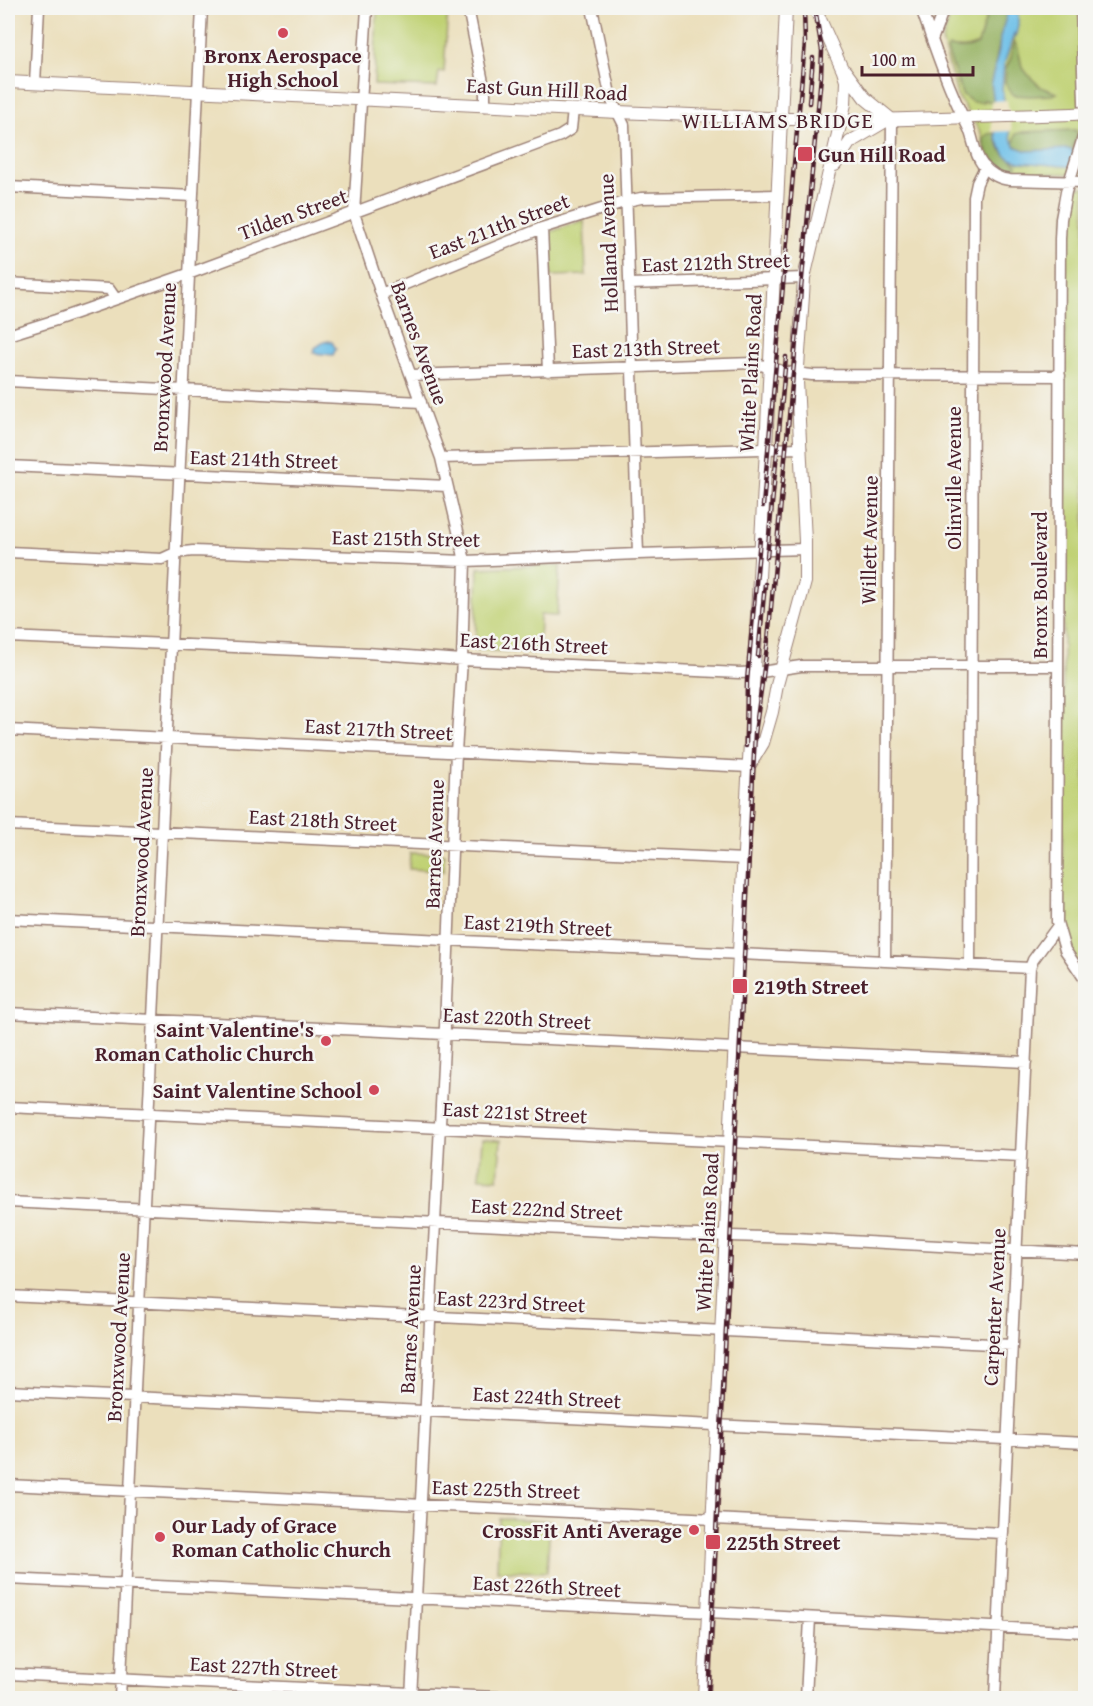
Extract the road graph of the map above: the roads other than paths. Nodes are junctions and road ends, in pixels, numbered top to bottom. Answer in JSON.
{"nodes":[{"id":1,"x":39,"y":8,"type":"edge"},
{"id":2,"x":202,"y":8,"type":"edge"},
{"id":3,"x":367,"y":8,"type":"edge"},
{"id":4,"x":468,"y":8,"type":"edge"},
{"id":5,"x":592,"y":8,"type":"edge"},
{"id":6,"x":786,"y":8,"type":"edge"},
{"id":7,"x":815,"y":8,"type":"edge"},
{"id":8,"x":921,"y":8,"type":"edge"},
{"id":9,"x":944,"y":8,"type":"edge"},
{"id":10,"x":1081,"y":8,"type":"edge"},
{"id":11,"x":932,"y":40,"type":"junction"},
{"id":12,"x":841,"y":65,"type":"junction"},
{"id":13,"x":8,"y":82,"type":"edge"},
{"id":14,"x":35,"y":83,"type":"junction"},
{"id":15,"x":197,"y":91,"type":"junction"},
{"id":16,"x":361,"y":99,"type":"junction"},
{"id":17,"x":485,"y":106,"type":"junction"},
{"id":18,"x":573,"y":110,"type":"junction"},
{"id":19,"x":618,"y":112,"type":"junction"},
{"id":20,"x":1079,"y":113,"type":"edge"},
{"id":21,"x":781,"y":118,"type":"junction"},
{"id":22,"x":962,"y":118,"type":"junction"},
{"id":23,"x":889,"y":120,"type":"junction"},
{"id":24,"x":840,"y":121,"type":"junction"},
{"id":25,"x":985,"y":167,"type":"junction"},
{"id":26,"x":829,"y":177,"type":"junction"},
{"id":27,"x":1086,"y":177,"type":"edge"},
{"id":28,"x":1069,"y":182,"type":"junction"},
{"id":29,"x":8,"y":187,"type":"edge"},
{"id":30,"x":777,"y":195,"type":"junction"},
{"id":31,"x":192,"y":196,"type":"junction"},
{"id":32,"x":627,"y":201,"type":"junction"},
{"id":33,"x":354,"y":213,"type":"junction"},
{"id":34,"x":542,"y":228,"type":"junction"},
{"id":35,"x":188,"y":274,"type":"junction"},
{"id":36,"x":804,"y":278,"type":"junction"},
{"id":37,"x":773,"y":279,"type":"junction"},
{"id":38,"x":8,"y":283,"type":"edge"},
{"id":39,"x":630,"y":284,"type":"junction"},
{"id":40,"x":381,"y":294,"type":"junction"},
{"id":41,"x":117,"y":299,"type":"junction"},
{"id":42,"x":8,"y":335,"type":"edge"},
{"id":43,"x":632,"y":368,"type":"junction"},
{"id":44,"x":770,"y":368,"type":"junction"},
{"id":45,"x":548,"y":371,"type":"junction"},
{"id":46,"x":797,"y":374,"type":"junction"},
{"id":47,"x":411,"y":375,"type":"junction"},
{"id":48,"x":974,"y":375,"type":"junction"},
{"id":49,"x":891,"y":376,"type":"junction"},
{"id":50,"x":1060,"y":376,"type":"junction"},
{"id":51,"x":8,"y":381,"type":"edge"},
{"id":52,"x":183,"y":390,"type":"junction"},
{"id":53,"x":421,"y":402,"type":"junction"},
{"id":54,"x":801,"y":448,"type":"junction"},
{"id":55,"x":766,"y":449,"type":"junction"},
{"id":56,"x":635,"y":452,"type":"junction"},
{"id":57,"x":441,"y":458,"type":"junction"},
{"id":58,"x":8,"y":466,"type":"edge"},
{"id":59,"x":178,"y":475,"type":"junction"},
{"id":60,"x":447,"y":486,"type":"junction"},
{"id":61,"x":805,"y":549,"type":"junction"},
{"id":62,"x":760,"y":551,"type":"junction"},
{"id":63,"x":8,"y":552,"type":"edge"},
{"id":64,"x":175,"y":553,"type":"junction"},
{"id":65,"x":638,"y":554,"type":"junction"},
{"id":66,"x":465,"y":561,"type":"junction"},
{"id":67,"x":8,"y":637,"type":"edge"},
{"id":68,"x":170,"y":644,"type":"junction"},
{"id":69,"x":462,"y":660,"type":"junction"},
{"id":70,"x":972,"y":666,"type":"junction"},
{"id":71,"x":1058,"y":666,"type":"junction"},
{"id":72,"x":888,"y":667,"type":"junction"},
{"id":73,"x":782,"y":669,"type":"junction"},
{"id":74,"x":754,"y":673,"type":"junction"},
{"id":75,"x":777,"y":685,"type":"junction"},
{"id":76,"x":8,"y":730,"type":"edge"},
{"id":77,"x":166,"y":738,"type":"junction"},
{"id":78,"x":750,"y":740,"type":"junction"},
{"id":79,"x":456,"y":752,"type":"junction"},
{"id":80,"x":749,"y":767,"type":"junction"},
{"id":81,"x":8,"y":825,"type":"edge"},
{"id":82,"x":161,"y":832,"type":"junction"},
{"id":83,"x":454,"y":846,"type":"junction"},
{"id":84,"x":744,"y":859,"type":"junction"},
{"id":85,"x":8,"y":919,"type":"edge"},
{"id":86,"x":157,"y":926,"type":"junction"},
{"id":87,"x":1058,"y":927,"type":"junction"},
{"id":88,"x":449,"y":940,"type":"junction"},
{"id":89,"x":740,"y":954,"type":"junction"},
{"id":90,"x":885,"y":961,"type":"junction"},
{"id":91,"x":970,"y":965,"type":"junction"},
{"id":92,"x":1030,"y":968,"type":"junction"},
{"id":93,"x":1086,"y":981,"type":"edge"},
{"id":94,"x":8,"y":1013,"type":"edge"},
{"id":95,"x":152,"y":1020,"type":"junction"},
{"id":96,"x":445,"y":1034,"type":"junction"},
{"id":97,"x":735,"y":1048,"type":"junction"},
{"id":98,"x":1026,"y":1062,"type":"junction"},
{"id":99,"x":8,"y":1107,"type":"edge"},
{"id":100,"x":148,"y":1114,"type":"junction"},
{"id":101,"x":440,"y":1128,"type":"junction"},
{"id":102,"x":731,"y":1143,"type":"junction"},
{"id":103,"x":1021,"y":1156,"type":"junction"},
{"id":104,"x":8,"y":1202,"type":"edge"},
{"id":105,"x":143,"y":1209,"type":"junction"},
{"id":106,"x":434,"y":1223,"type":"junction"},
{"id":107,"x":726,"y":1237,"type":"junction"},
{"id":108,"x":1017,"y":1251,"type":"junction"},
{"id":109,"x":1086,"y":1254,"type":"edge"},
{"id":110,"x":8,"y":1296,"type":"edge"},
{"id":111,"x":139,"y":1303,"type":"junction"},
{"id":112,"x":430,"y":1317,"type":"junction"},
{"id":113,"x":722,"y":1330,"type":"junction"},
{"id":114,"x":1012,"y":1345,"type":"junction"},
{"id":115,"x":8,"y":1391,"type":"edge"},
{"id":116,"x":134,"y":1397,"type":"junction"},
{"id":117,"x":426,"y":1411,"type":"junction"},
{"id":118,"x":717,"y":1425,"type":"junction"},
{"id":119,"x":1008,"y":1439,"type":"junction"},
{"id":120,"x":1086,"y":1443,"type":"edge"},
{"id":121,"x":8,"y":1485,"type":"edge"},
{"id":122,"x":129,"y":1491,"type":"junction"},
{"id":123,"x":421,"y":1505,"type":"junction"},
{"id":124,"x":712,"y":1518,"type":"junction"},
{"id":125,"x":1003,"y":1533,"type":"junction"},
{"id":126,"x":8,"y":1579,"type":"edge"},
{"id":127,"x":125,"y":1585,"type":"junction"},
{"id":128,"x":416,"y":1599,"type":"junction"},
{"id":129,"x":708,"y":1612,"type":"junction"},
{"id":130,"x":810,"y":1618,"type":"junction"},
{"id":131,"x":999,"y":1628,"type":"junction"},
{"id":132,"x":1086,"y":1632,"type":"edge"},
{"id":133,"x":8,"y":1674,"type":"edge"},
{"id":134,"x":120,"y":1679,"type":"junction"},
{"id":135,"x":411,"y":1696,"type":"edge"},
{"id":136,"x":120,"y":1698,"type":"edge"},
{"id":137,"x":519,"y":1698,"type":"edge"},
{"id":138,"x":704,"y":1698,"type":"edge"},
{"id":139,"x":806,"y":1698,"type":"edge"},
{"id":140,"x":995,"y":1698,"type":"edge"}],
"edges":[{"from":1,"to":14,"type":"street"},
{"from":2,"to":15,"type":"street","name":"Bronxwood Avenue"},
{"from":3,"to":16,"type":"street","name":"Barnes Avenue"},
{"from":4,"to":17,"type":"street"},
{"from":5,"to":19,"type":"street","name":"Holland Avenue"},
{"from":6,"to":21,"type":"main road","name":"White Plains Road"},
{"from":7,"to":12,"type":"main road","name":"White Plains Road"},
{"from":8,"to":11,"type":"street"},
{"from":9,"to":11,"type":"street"},
{"from":10,"to":28,"type":"street","name":"Bronx Boulevard"},
{"from":11,"to":22,"type":"street"},
{"from":12,"to":23,"type":"main road"},
{"from":12,"to":24,"type":"main road","name":"White Plains Road"},
{"from":13,"to":14,"type":"main road","name":"East Gun Hill Road"},
{"from":14,"to":15,"type":"main road","name":"East Gun Hill Road"},
{"from":15,"to":16,"type":"main road","name":"East Gun Hill Road"},
{"from":15,"to":31,"type":"street","name":"Bronxwood Avenue"},
{"from":16,"to":17,"type":"main road","name":"East Gun Hill Road"},
{"from":16,"to":33,"type":"street","name":"Barnes Avenue"},
{"from":17,"to":18,"type":"main road","name":"East Gun Hill Road"},
{"from":18,"to":19,"type":"main road","name":"East Gun Hill Road"},
{"from":18,"to":33,"type":"street","name":"Tilden Street"},
{"from":19,"to":21,"type":"main road","name":"East Gun Hill Road"},
{"from":19,"to":32,"type":"street","name":"Holland Avenue"},
{"from":20,"to":22,"type":"main road","name":"East Gun Hill Road"},
{"from":21,"to":24,"type":"main road","name":"East Gun Hill Road"},
{"from":21,"to":30,"type":"main road","name":"White Plains Road"},
{"from":22,"to":23,"type":"main road","name":"East Gun Hill Road"},
{"from":22,"to":25,"type":"street"},
{"from":23,"to":24,"type":"main road","name":"East Gun Hill Road"},
{"from":23,"to":26,"type":"main road"},
{"from":23,"to":49,"type":"street","name":"Willett Avenue"},
{"from":24,"to":26,"type":"main road","name":"White Plains Road"},
{"from":25,"to":28,"type":"street"},
{"from":25,"to":48,"type":"street","name":"Olinville Avenue"},
{"from":26,"to":36,"type":"main road","name":"White Plains Road"},
{"from":27,"to":28,"type":"street"},
{"from":28,"to":50,"type":"street","name":"Bronx Boulevard"},
{"from":29,"to":31,"type":"street"},
{"from":30,"to":32,"type":"street","name":"East 211th Street"},
{"from":30,"to":37,"type":"main road","name":"White Plains Road"},
{"from":31,"to":35,"type":"street","name":"Bronxwood Avenue"},
{"from":32,"to":34,"type":"street","name":"East 211th Street"},
{"from":32,"to":39,"type":"street","name":"Holland Avenue"},
{"from":33,"to":35,"type":"street","name":"Tilden Street"},
{"from":33,"to":40,"type":"street","name":"Barnes Avenue"},
{"from":34,"to":40,"type":"street","name":"East 211th Street"},
{"from":34,"to":45,"type":"street"},
{"from":35,"to":41,"type":"street","name":"Tilden Street"},
{"from":35,"to":52,"type":"street","name":"Bronxwood Avenue"},
{"from":36,"to":37,"type":"street","name":"East 212th Street"},
{"from":36,"to":46,"type":"main road","name":"White Plains Road"},
{"from":37,"to":39,"type":"street","name":"East 212th Street"},
{"from":37,"to":44,"type":"main road","name":"White Plains Road"},
{"from":38,"to":41,"type":"street"},
{"from":39,"to":43,"type":"street","name":"Holland Avenue"},
{"from":40,"to":47,"type":"street","name":"Barnes Avenue"},
{"from":41,"to":42,"type":"street","name":"Tilden Street"},
{"from":43,"to":44,"type":"street","name":"East 213th Street"},
{"from":43,"to":45,"type":"street","name":"East 213th Street"},
{"from":43,"to":56,"type":"street","name":"Holland Avenue"},
{"from":44,"to":46,"type":"street","name":"East 213th Street"},
{"from":44,"to":55,"type":"main road","name":"White Plains Road"},
{"from":45,"to":47,"type":"street","name":"East 213th Street"},
{"from":46,"to":49,"type":"street","name":"East 213th Street"},
{"from":46,"to":54,"type":"main road","name":"White Plains Road"},
{"from":47,"to":53,"type":"street","name":"Barnes Avenue"},
{"from":48,"to":49,"type":"street","name":"East 213th Street"},
{"from":48,"to":50,"type":"street","name":"East 213th Street"},
{"from":48,"to":70,"type":"street","name":"Olinville Avenue"},
{"from":49,"to":72,"type":"street","name":"Willett Avenue"},
{"from":50,"to":71,"type":"street","name":"Bronx Boulevard"},
{"from":51,"to":52,"type":"street"},
{"from":52,"to":53,"type":"street"},
{"from":52,"to":59,"type":"street","name":"Bronxwood Avenue"},
{"from":53,"to":57,"type":"street","name":"Barnes Avenue"},
{"from":54,"to":55,"type":"street"},
{"from":54,"to":61,"type":"main road","name":"White Plains Road"},
{"from":55,"to":56,"type":"street"},
{"from":55,"to":62,"type":"main road","name":"White Plains Road"},
{"from":56,"to":57,"type":"street"},
{"from":56,"to":65,"type":"street","name":"Holland Avenue"},
{"from":57,"to":60,"type":"street","name":"Barnes Avenue"},
{"from":58,"to":59,"type":"street","name":"East 214th Street"},
{"from":59,"to":60,"type":"street","name":"East 214th Street"},
{"from":59,"to":64,"type":"street","name":"Bronxwood Avenue"},
{"from":60,"to":66,"type":"street","name":"Barnes Avenue"},
{"from":61,"to":62,"type":"street","name":"East 215th Street"},
{"from":61,"to":73,"type":"main road","name":"White Plains Road"},
{"from":62,"to":65,"type":"street","name":"East 215th Street"},
{"from":62,"to":74,"type":"main road","name":"White Plains Road"},
{"from":63,"to":64,"type":"street","name":"East 215th Street"},
{"from":64,"to":66,"type":"street","name":"East 215th Street"},
{"from":64,"to":68,"type":"street","name":"Bronxwood Avenue"},
{"from":65,"to":66,"type":"street","name":"East 215th Street"},
{"from":66,"to":69,"type":"street","name":"Barnes Avenue"},
{"from":67,"to":68,"type":"street","name":"East 216th Street"},
{"from":68,"to":69,"type":"street","name":"East 216th Street"},
{"from":68,"to":77,"type":"street","name":"Bronxwood Avenue"},
{"from":69,"to":74,"type":"street","name":"East 216th Street"},
{"from":69,"to":79,"type":"street","name":"Barnes Avenue"},
{"from":70,"to":71,"type":"street","name":"East 216th Street"},
{"from":70,"to":72,"type":"street","name":"East 216th Street"},
{"from":70,"to":91,"type":"street","name":"Olinville Avenue"},
{"from":71,"to":87,"type":"street","name":"Bronx Boulevard"},
{"from":72,"to":73,"type":"street","name":"East 216th Street"},
{"from":72,"to":90,"type":"street","name":"Willett Avenue"},
{"from":73,"to":74,"type":"street","name":"East 216th Street"},
{"from":73,"to":75,"type":"main road","name":"White Plains Road"},
{"from":74,"to":78,"type":"main road","name":"White Plains Road"},
{"from":75,"to":78,"type":"main road","name":"White Plains Road"},
{"from":75,"to":80,"type":"main road","name":"White Plains Road"},
{"from":76,"to":77,"type":"street","name":"East 217th Street"},
{"from":77,"to":79,"type":"street","name":"East 217th Street"},
{"from":77,"to":82,"type":"street","name":"Bronxwood Avenue"},
{"from":78,"to":80,"type":"main road","name":"White Plains Road"},
{"from":79,"to":80,"type":"street","name":"East 217th Street"},
{"from":79,"to":83,"type":"street","name":"Barnes Avenue"},
{"from":80,"to":84,"type":"main road","name":"White Plains Road"},
{"from":81,"to":82,"type":"street","name":"East 218th Street"},
{"from":82,"to":83,"type":"street","name":"East 218th Street"},
{"from":82,"to":86,"type":"street","name":"Bronxwood Avenue"},
{"from":83,"to":84,"type":"street","name":"East 218th Street"},
{"from":83,"to":88,"type":"street","name":"Barnes Avenue"},
{"from":84,"to":89,"type":"main road","name":"White Plains Road"},
{"from":85,"to":86,"type":"street","name":"East 219th Street"},
{"from":86,"to":88,"type":"street","name":"East 219th Street"},
{"from":86,"to":95,"type":"street","name":"Bronxwood Avenue"},
{"from":87,"to":92,"type":"street"},
{"from":87,"to":93,"type":"street","name":"Bronx Boulevard"},
{"from":88,"to":89,"type":"street","name":"East 219th Street"},
{"from":88,"to":96,"type":"street","name":"Barnes Avenue"},
{"from":89,"to":90,"type":"street","name":"East 219th Street"},
{"from":89,"to":97,"type":"main road","name":"White Plains Road"},
{"from":90,"to":91,"type":"street","name":"East 219th Street"},
{"from":91,"to":92,"type":"street","name":"East 219th Street"},
{"from":92,"to":98,"type":"street","name":"Carpenter Avenue"},
{"from":94,"to":95,"type":"street","name":"East 220th Street"},
{"from":95,"to":96,"type":"street","name":"East 220th Street"},
{"from":95,"to":100,"type":"street","name":"Bronxwood Avenue"},
{"from":96,"to":97,"type":"street","name":"East 220th Street"},
{"from":96,"to":101,"type":"street","name":"Barnes Avenue"},
{"from":97,"to":98,"type":"street","name":"East 220th Street"},
{"from":97,"to":102,"type":"main road","name":"White Plains Road"},
{"from":98,"to":103,"type":"street","name":"Carpenter Avenue"},
{"from":99,"to":100,"type":"street","name":"East 221st Street"},
{"from":100,"to":101,"type":"street","name":"East 221st Street"},
{"from":100,"to":105,"type":"street","name":"Bronxwood Avenue"},
{"from":101,"to":102,"type":"street","name":"East 221st Street"},
{"from":101,"to":106,"type":"street","name":"Barnes Avenue"},
{"from":102,"to":103,"type":"street","name":"East 221st Street"},
{"from":102,"to":107,"type":"main road","name":"White Plains Road"},
{"from":103,"to":108,"type":"street","name":"Carpenter Avenue"},
{"from":104,"to":105,"type":"street","name":"East 222nd Street"},
{"from":105,"to":106,"type":"street","name":"East 222nd Street"},
{"from":105,"to":111,"type":"street","name":"Bronxwood Avenue"},
{"from":106,"to":107,"type":"street","name":"East 222nd Street"},
{"from":106,"to":112,"type":"street","name":"Barnes Avenue"},
{"from":107,"to":108,"type":"street","name":"East 222nd Street"},
{"from":107,"to":113,"type":"main road","name":"White Plains Road"},
{"from":108,"to":109,"type":"street","name":"East 222nd Street"},
{"from":108,"to":114,"type":"street","name":"Carpenter Avenue"},
{"from":110,"to":111,"type":"street","name":"East 223rd Street"},
{"from":111,"to":112,"type":"street","name":"East 223rd Street"},
{"from":111,"to":116,"type":"street","name":"Bronxwood Avenue"},
{"from":112,"to":113,"type":"street","name":"East 223rd Street"},
{"from":112,"to":117,"type":"street","name":"Barnes Avenue"},
{"from":113,"to":114,"type":"street","name":"East 223rd Street"},
{"from":113,"to":118,"type":"main road","name":"White Plains Road"},
{"from":114,"to":119,"type":"street","name":"Carpenter Avenue"},
{"from":115,"to":116,"type":"street","name":"East 224th Street"},
{"from":116,"to":117,"type":"street","name":"East 224th Street"},
{"from":116,"to":122,"type":"street","name":"Bronxwood Avenue"},
{"from":117,"to":118,"type":"street","name":"East 224th Street"},
{"from":117,"to":123,"type":"street","name":"Barnes Avenue"},
{"from":118,"to":119,"type":"street","name":"East 224th Street"},
{"from":118,"to":124,"type":"main road","name":"White Plains Road"},
{"from":119,"to":120,"type":"street","name":"East 224th Street"},
{"from":119,"to":125,"type":"street","name":"Carpenter Avenue"},
{"from":121,"to":122,"type":"street","name":"East 225th Street"},
{"from":122,"to":123,"type":"street","name":"East 225th Street"},
{"from":122,"to":127,"type":"street","name":"Bronxwood Avenue"},
{"from":123,"to":124,"type":"street","name":"East 225th Street"},
{"from":123,"to":128,"type":"street","name":"Barnes Avenue"},
{"from":124,"to":125,"type":"street","name":"East 225th Street"},
{"from":124,"to":129,"type":"main road","name":"White Plains Road"},
{"from":125,"to":131,"type":"street","name":"Carpenter Avenue"},
{"from":126,"to":127,"type":"street","name":"East 226th Street"},
{"from":127,"to":128,"type":"street","name":"East 226th Street"},
{"from":127,"to":134,"type":"street","name":"Bronxwood Avenue"},
{"from":128,"to":129,"type":"street","name":"East 226th Street"},
{"from":128,"to":135,"type":"street","name":"Barnes Avenue"},
{"from":129,"to":130,"type":"street","name":"East 226th Street"},
{"from":129,"to":138,"type":"main road","name":"White Plains Road"},
{"from":130,"to":131,"type":"street","name":"East 226th Street"},
{"from":130,"to":139,"type":"street"},
{"from":131,"to":132,"type":"street","name":"East 226th Street"},
{"from":131,"to":140,"type":"street","name":"Carpenter Avenue"},
{"from":133,"to":134,"type":"street","name":"East 227th Street"},
{"from":134,"to":135,"type":"street","name":"East 227th Street"},
{"from":134,"to":136,"type":"street","name":"Bronxwood Avenue"},
{"from":135,"to":137,"type":"street","name":"East 227th Street"}]}
